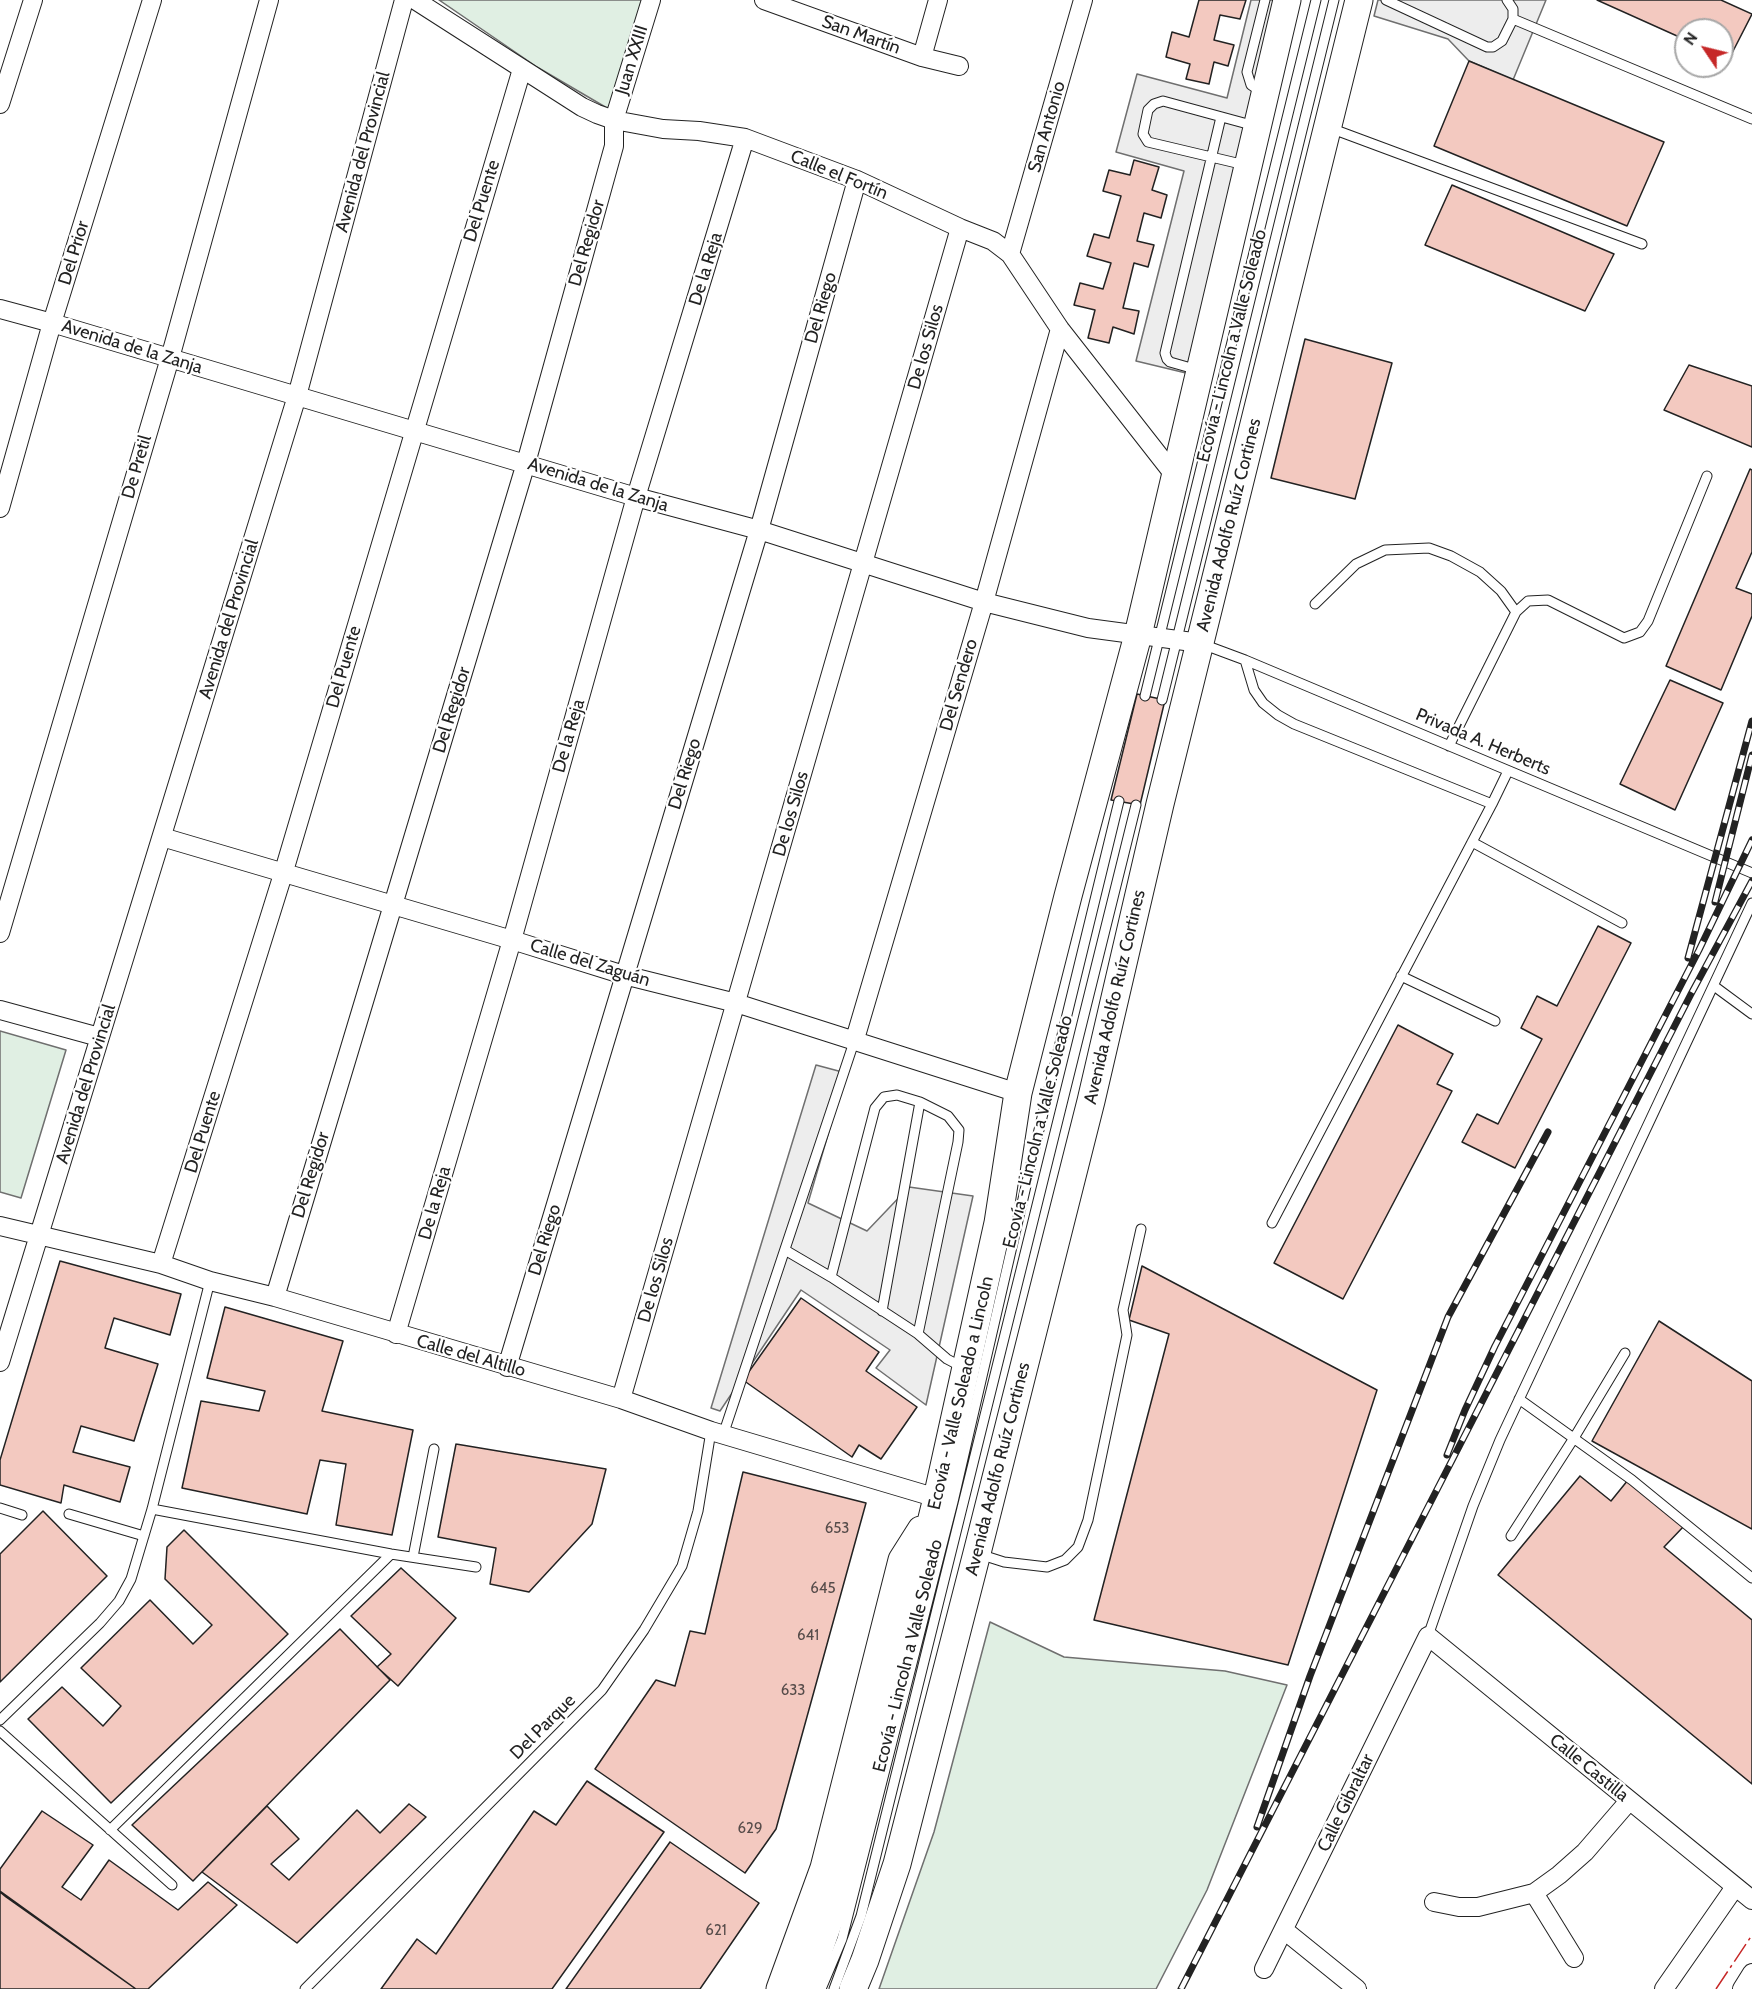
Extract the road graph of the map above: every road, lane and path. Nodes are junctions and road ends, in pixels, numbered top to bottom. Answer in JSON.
{"nodes":[{"id":1,"x":33,"y":0,"type":"edge"},
{"id":2,"x":152,"y":0,"type":"edge"},
{"id":3,"x":269,"y":0,"type":"edge"},
{"id":4,"x":404,"y":0,"type":"edge"},
{"id":5,"x":415,"y":0,"type":"edge"},
{"id":6,"x":651,"y":0,"type":"edge"},
{"id":7,"x":764,"y":0,"type":"edge"},
{"id":8,"x":938,"y":0,"type":"edge"},
{"id":9,"x":1083,"y":0,"type":"edge"},
{"id":10,"x":1265,"y":0,"type":"edge"},
{"id":11,"x":1287,"y":0,"type":"edge"},
{"id":12,"x":1316,"y":0,"type":"edge"},
{"id":13,"x":1334,"y":0,"type":"edge"},
{"id":14,"x":1359,"y":0,"type":"edge"},
{"id":15,"x":1386,"y":0,"type":"edge"},
{"id":16,"x":1507,"y":0,"type":"edge"},
{"id":17,"x":791,"y":5,"type":"edge"},
{"id":18,"x":1513,"y":20,"type":"junction"},
{"id":19,"x":921,"y":57,"type":"junction"},
{"id":20,"x":959,"y":66,"type":"dead end"},
{"id":21,"x":522,"y":69,"type":"junction"},
{"id":22,"x":1265,"y":95,"type":"junction"},
{"id":23,"x":0,"y":104,"type":"edge"},
{"id":24,"x":1221,"y":117,"type":"junction"},
{"id":25,"x":1752,"y":119,"type":"edge"},
{"id":26,"x":614,"y":120,"type":"junction"},
{"id":27,"x":1257,"y":126,"type":"junction"},
{"id":28,"x":1328,"y":127,"type":"junction"},
{"id":29,"x":745,"y":138,"type":"junction"},
{"id":30,"x":1210,"y":156,"type":"junction"},
{"id":31,"x":1248,"y":166,"type":"junction"},
{"id":32,"x":857,"y":180,"type":"junction"},
{"id":33,"x":960,"y":228,"type":"junction"},
{"id":34,"x":1642,"y":244,"type":"dead end"},
{"id":35,"x":1010,"y":254,"type":"junction"},
{"id":36,"x":0,"y":309,"type":"edge"},
{"id":37,"x":52,"y":323,"type":"junction"},
{"id":38,"x":1060,"y":329,"type":"junction"},
{"id":39,"x":170,"y":358,"type":"junction"},
{"id":40,"x":1200,"y":370,"type":"junction"},
{"id":41,"x":297,"y":396,"type":"junction"},
{"id":42,"x":414,"y":430,"type":"junction"},
{"id":43,"x":526,"y":464,"type":"junction"},
{"id":44,"x":1175,"y":476,"type":"junction"},
{"id":45,"x":1707,"y":476,"type":"dead end"},
{"id":46,"x":636,"y":497,"type":"junction"},
{"id":47,"x":0,"y":508,"type":"edge"},
{"id":48,"x":759,"y":530,"type":"junction"},
{"id":49,"x":864,"y":564,"type":"junction"},
{"id":50,"x":984,"y":602,"type":"junction"},
{"id":51,"x":1315,"y":604,"type":"dead end"},
{"id":52,"x":1516,"y":612,"type":"junction"},
{"id":53,"x":1168,"y":639,"type":"junction"},
{"id":54,"x":1245,"y":660,"type":"junction"},
{"id":55,"x":1145,"y":696,"type":"dead end"},
{"id":56,"x":1162,"y":700,"type":"dead end"},
{"id":57,"x":1449,"y":746,"type":"junction"},
{"id":58,"x":1508,"y":771,"type":"junction"},
{"id":59,"x":1119,"y":801,"type":"dead end"},
{"id":60,"x":1492,"y":804,"type":"junction"},
{"id":61,"x":1136,"y":805,"type":"dead end"},
{"id":62,"x":162,"y":837,"type":"junction"},
{"id":63,"x":1472,"y":842,"type":"junction"},
{"id":64,"x":284,"y":871,"type":"junction"},
{"id":65,"x":1752,"y":873,"type":"edge"},
{"id":66,"x":1752,"y":903,"type":"edge"},
{"id":67,"x":394,"y":905,"type":"junction"},
{"id":68,"x":1622,"y":923,"type":"dead end"},
{"id":69,"x":0,"y":933,"type":"edge"},
{"id":70,"x":512,"y":940,"type":"junction"},
{"id":71,"x":624,"y":975,"type":"junction"},
{"id":72,"x":1401,"y":976,"type":"junction"},
{"id":73,"x":1714,"y":986,"type":"junction"},
{"id":74,"x":736,"y":1003,"type":"junction"},
{"id":75,"x":0,"y":1010,"type":"edge"},
{"id":76,"x":1752,"y":1014,"type":"edge"},
{"id":77,"x":1495,"y":1021,"type":"dead end"},
{"id":78,"x":99,"y":1037,"type":"junction"},
{"id":79,"x":855,"y":1039,"type":"junction"},
{"id":80,"x":1018,"y":1093,"type":"junction"},
{"id":81,"x":920,"y":1102,"type":"junction"},
{"id":82,"x":1272,"y":1223,"type":"dead end"},
{"id":83,"x":0,"y":1226,"type":"edge"},
{"id":84,"x":1141,"y":1229,"type":"dead end"},
{"id":85,"x":40,"y":1235,"type":"junction"},
{"id":86,"x":785,"y":1250,"type":"junction"},
{"id":87,"x":162,"y":1264,"type":"junction"},
{"id":88,"x":831,"y":1277,"type":"junction"},
{"id":89,"x":210,"y":1281,"type":"junction"},
{"id":90,"x":274,"y":1297,"type":"junction"},
{"id":91,"x":882,"y":1311,"type":"junction"},
{"id":92,"x":396,"y":1334,"type":"junction"},
{"id":93,"x":918,"y":1334,"type":"junction"},
{"id":94,"x":1625,"y":1353,"type":"dead end"},
{"id":95,"x":0,"y":1362,"type":"edge"},
{"id":96,"x":507,"y":1367,"type":"junction"},
{"id":97,"x":966,"y":1369,"type":"junction"},
{"id":98,"x":621,"y":1399,"type":"junction"},
{"id":99,"x":1519,"y":1400,"type":"junction"},
{"id":100,"x":717,"y":1433,"type":"junction"},
{"id":101,"x":1574,"y":1438,"type":"junction"},
{"id":102,"x":434,"y":1449,"type":"dead end"},
{"id":103,"x":936,"y":1505,"type":"junction"},
{"id":104,"x":0,"y":1508,"type":"edge"},
{"id":105,"x":152,"y":1509,"type":"junction"},
{"id":106,"x":69,"y":1514,"type":"dead end"},
{"id":107,"x":22,"y":1515,"type":"dead end"},
{"id":108,"x":144,"y":1536,"type":"junction"},
{"id":109,"x":1510,"y":1536,"type":"dead end"},
{"id":110,"x":977,"y":1553,"type":"junction"},
{"id":111,"x":391,"y":1554,"type":"junction"},
{"id":112,"x":412,"y":1557,"type":"junction"},
{"id":113,"x":476,"y":1567,"type":"dead end"},
{"id":114,"x":1752,"y":1578,"type":"edge"},
{"id":115,"x":1428,"y":1636,"type":"junction"},
{"id":116,"x":0,"y":1720,"type":"edge"},
{"id":117,"x":0,"y":1731,"type":"edge"},
{"id":118,"x":1629,"y":1801,"type":"junction"},
{"id":119,"x":110,"y":1830,"type":"junction"},
{"id":120,"x":172,"y":1885,"type":"dead end"},
{"id":121,"x":1736,"y":1887,"type":"junction"},
{"id":122,"x":1534,"y":1893,"type":"junction"},
{"id":123,"x":1752,"y":1900,"type":"edge"},
{"id":124,"x":1434,"y":1902,"type":"dead end"},
{"id":125,"x":1284,"y":1930,"type":"junction"},
{"id":126,"x":1574,"y":1958,"type":"dead end"},
{"id":127,"x":1264,"y":1969,"type":"dead end"},
{"id":128,"x":1752,"y":1973,"type":"edge"},
{"id":129,"x":305,"y":1989,"type":"edge"},
{"id":130,"x":780,"y":1989,"type":"edge"},
{"id":131,"x":805,"y":1989,"type":"edge"},
{"id":132,"x":821,"y":1989,"type":"edge"},
{"id":133,"x":834,"y":1989,"type":"edge"},
{"id":134,"x":854,"y":1989,"type":"edge"},
{"id":135,"x":1356,"y":1989,"type":"edge"},
{"id":136,"x":1664,"y":1989,"type":"edge"},
{"id":137,"x":1742,"y":1989,"type":"edge"}],
"edges":[{"from":1,"to":23,"type":"street"},
{"from":2,"to":37,"type":"street","name":"Del Prior"},
{"from":3,"to":39,"type":"street","name":"De Pretil"},
{"from":4,"to":41,"type":"street","name":"Avenida del Provincial"},
{"from":5,"to":21,"type":"street","name":"Calle el Fortín"},
{"from":6,"to":26,"type":"street","name":"Juan XXIII"},
{"from":7,"to":17,"type":"street","name":"San Martín"},
{"from":8,"to":19,"type":"street"},
{"from":9,"to":35,"type":"street","name":"San Antonio"},
{"from":10,"to":22,"type":"lane"},
{"from":11,"to":22,"type":"main road","name":"Avenida Adolfo Ruíz Cortines"},
{"from":12,"to":53,"type":"lane"},
{"from":13,"to":53,"type":"lane","name":"Ecovía - Lincoln a Valle Soleado"},
{"from":14,"to":28,"type":"main road","name":"Avenida Adolfo Ruíz Cortines"},
{"from":15,"to":18,"type":"lane"},
{"from":16,"to":18,"type":"lane"},
{"from":17,"to":19,"type":"street","name":"San Martín"},
{"from":18,"to":25,"type":"lane"},
{"from":19,"to":20,"type":"street","name":"San Martín"},
{"from":21,"to":26,"type":"street","name":"Calle el Fortín"},
{"from":21,"to":42,"type":"street","name":"Del Puente"},
{"from":22,"to":27,"type":"main road","name":"Avenida Adolfo Ruíz Cortines"},
{"from":24,"to":27,"type":"lane"},
{"from":24,"to":30,"type":"lane"},
{"from":24,"to":30,"type":"lane"},
{"from":26,"to":29,"type":"street","name":"Calle el Fortín"},
{"from":26,"to":43,"type":"street","name":"Del Regidor"},
{"from":27,"to":31,"type":"main road","name":"Avenida Adolfo Ruíz Cortines"},
{"from":28,"to":34,"type":"lane"},
{"from":28,"to":53,"type":"main road","name":"Avenida Adolfo Ruíz Cortines"},
{"from":29,"to":32,"type":"street","name":"Calle el Fortín"},
{"from":29,"to":46,"type":"street","name":"De la Reja"},
{"from":30,"to":31,"type":"lane"},
{"from":30,"to":40,"type":"lane"},
{"from":31,"to":40,"type":"main road","name":"Avenida Adolfo Ruíz Cortines"},
{"from":32,"to":33,"type":"street","name":"Calle el Fortín"},
{"from":32,"to":48,"type":"street","name":"Del Riego"},
{"from":33,"to":35,"type":"street","name":"Calle el Fortín"},
{"from":33,"to":49,"type":"street","name":"De los Silos"},
{"from":35,"to":38,"type":"street","name":"Calle el Fortín"},
{"from":36,"to":37,"type":"street","name":"Avenida de la Zanja"},
{"from":37,"to":39,"type":"street","name":"Avenida de la Zanja"},
{"from":37,"to":47,"type":"street","name":"Del Prior"},
{"from":38,"to":44,"type":"street","name":"Calle el Fortín"},
{"from":38,"to":50,"type":"street","name":"Del Sendero"},
{"from":39,"to":41,"type":"street","name":"Avenida de la Zanja"},
{"from":39,"to":69,"type":"street","name":"De Pretil"},
{"from":40,"to":44,"type":"main road","name":"Avenida Adolfo Ruíz Cortines"},
{"from":41,"to":42,"type":"street","name":"Avenida de la Zanja"},
{"from":41,"to":62,"type":"street","name":"Avenida del Provincial"},
{"from":42,"to":43,"type":"street","name":"Avenida de la Zanja"},
{"from":42,"to":64,"type":"street","name":"Del Puente"},
{"from":43,"to":46,"type":"street","name":"Avenida de la Zanja"},
{"from":43,"to":67,"type":"street","name":"Del Regidor"},
{"from":44,"to":53,"type":"main road","name":"Avenida Adolfo Ruíz Cortines"},
{"from":45,"to":52,"type":"lane"},
{"from":46,"to":48,"type":"street","name":"Avenida de la Zanja"},
{"from":46,"to":70,"type":"street","name":"De la Reja"},
{"from":48,"to":49,"type":"street","name":"Avenida de la Zanja"},
{"from":48,"to":71,"type":"street","name":"Del Riego"},
{"from":49,"to":50,"type":"street","name":"Avenida de la Zanja"},
{"from":49,"to":74,"type":"street","name":"De los Silos"},
{"from":50,"to":53,"type":"street","name":"Avenida de la Zanja"},
{"from":50,"to":79,"type":"street","name":"Del Sendero"},
{"from":51,"to":52,"type":"lane"},
{"from":52,"to":57,"type":"lane"},
{"from":53,"to":54,"type":"lane","name":"Privada A. Herberts"},
{"from":53,"to":55,"type":"lane"},
{"from":53,"to":56,"type":"lane","name":"Ecovía - Lincoln a Valle Soleado"},
{"from":53,"to":80,"type":"main road","name":"Avenida Adolfo Ruíz Cortines"},
{"from":53,"to":110,"type":"main road","name":"Avenida Adolfo Ruíz Cortines"},
{"from":54,"to":57,"type":"lane","name":"Privada A. Herberts"},
{"from":54,"to":60,"type":"lane"},
{"from":57,"to":58,"type":"lane","name":"Privada A. Herberts"},
{"from":58,"to":60,"type":"lane"},
{"from":58,"to":65,"type":"lane","name":"Privada A. Herberts"},
{"from":59,"to":132,"type":"lane","name":"Ecovía - Valle Soleado a Lincoln"},
{"from":60,"to":63,"type":"lane"},
{"from":61,"to":133,"type":"lane","name":"Ecovía - Lincoln a Valle Soleado"},
{"from":62,"to":64,"type":"street","name":"Calle del Zaguán"},
{"from":62,"to":78,"type":"street","name":"Avenida del Provincial"},
{"from":63,"to":68,"type":"lane"},
{"from":63,"to":72,"type":"lane"},
{"from":64,"to":67,"type":"street","name":"Calle del Zaguán"},
{"from":64,"to":87,"type":"street","name":"Del Puente"},
{"from":66,"to":73,"type":"lane"},
{"from":67,"to":70,"type":"street","name":"Calle del Zaguán"},
{"from":67,"to":90,"type":"street","name":"Del Regidor"},
{"from":70,"to":71,"type":"street","name":"Calle del Zaguán"},
{"from":70,"to":92,"type":"street","name":"De la Reja"},
{"from":71,"to":74,"type":"street","name":"Calle del Zaguán"},
{"from":71,"to":96,"type":"street","name":"Del Riego"},
{"from":72,"to":77,"type":"lane"},
{"from":72,"to":82,"type":"lane"},
{"from":73,"to":76,"type":"lane"},
{"from":73,"to":99,"type":"lane"},
{"from":74,"to":79,"type":"street","name":"Calle del Zaguán"},
{"from":74,"to":98,"type":"street","name":"De los Silos"},
{"from":75,"to":78,"type":"street"},
{"from":78,"to":85,"type":"street","name":"Avenida del Provincial"},
{"from":79,"to":80,"type":"street","name":"Calle del Zaguán"},
{"from":79,"to":86,"type":"lane","name":"Del Parque"},
{"from":80,"to":97,"type":"main road","name":"Avenida Adolfo Ruíz Cortines"},
{"from":81,"to":88,"type":"lane"},
{"from":81,"to":91,"type":"lane"},
{"from":81,"to":93,"type":"lane"},
{"from":83,"to":85,"type":"street","name":"Calle del Altillo"},
{"from":84,"to":110,"type":"lane"},
{"from":85,"to":87,"type":"street","name":"Calle del Altillo"},
{"from":85,"to":95,"type":"street","name":"Avenida del Provincial"},
{"from":86,"to":88,"type":"lane"},
{"from":86,"to":100,"type":"lane","name":"Del Parque"},
{"from":87,"to":89,"type":"street","name":"Calle del Altillo"},
{"from":88,"to":91,"type":"lane"},
{"from":89,"to":90,"type":"street","name":"Calle del Altillo"},
{"from":89,"to":105,"type":"lane"},
{"from":90,"to":92,"type":"street","name":"Calle del Altillo"},
{"from":91,"to":93,"type":"lane"},
{"from":92,"to":96,"type":"street","name":"Calle del Altillo"},
{"from":93,"to":97,"type":"lane"},
{"from":94,"to":101,"type":"lane"},
{"from":96,"to":98,"type":"street","name":"Calle del Altillo"},
{"from":97,"to":103,"type":"main road","name":"Avenida Adolfo Ruíz Cortines"},
{"from":98,"to":100,"type":"street","name":"Calle del Altillo"},
{"from":99,"to":101,"type":"lane"},
{"from":99,"to":115,"type":"lane"},
{"from":100,"to":103,"type":"street","name":"Calle del Altillo"},
{"from":100,"to":129,"type":"lane","name":"Del Parque"},
{"from":101,"to":109,"type":"lane"},
{"from":101,"to":114,"type":"lane"},
{"from":102,"to":112,"type":"lane"},
{"from":103,"to":130,"type":"main road","name":"Avenida Adolfo Ruíz Cortines"},
{"from":103,"to":131,"type":"main road","name":"Avenida Adolfo Ruíz Cortines"},
{"from":104,"to":107,"type":"lane"},
{"from":105,"to":108,"type":"lane"},
{"from":105,"to":111,"type":"lane"},
{"from":106,"to":108,"type":"lane"},
{"from":108,"to":116,"type":"lane"},
{"from":110,"to":134,"type":"main road","name":"Avenida Adolfo Ruíz Cortines"},
{"from":111,"to":112,"type":"lane"},
{"from":111,"to":119,"type":"lane"},
{"from":112,"to":113,"type":"lane"},
{"from":115,"to":118,"type":"street","name":"Calle Castilla"},
{"from":115,"to":125,"type":"street","name":"Calle Gibraltar"},
{"from":117,"to":119,"type":"lane"},
{"from":118,"to":121,"type":"street","name":"Calle Castilla"},
{"from":118,"to":122,"type":"street"},
{"from":119,"to":120,"type":"lane"},
{"from":121,"to":123,"type":"street","name":"Calle Castilla"},
{"from":121,"to":136,"type":"street"},
{"from":122,"to":124,"type":"street"},
{"from":122,"to":126,"type":"street"},
{"from":125,"to":127,"type":"street","name":"Calle Gibraltar"},
{"from":125,"to":135,"type":"street"},
{"from":128,"to":137,"type":"street"}]}
